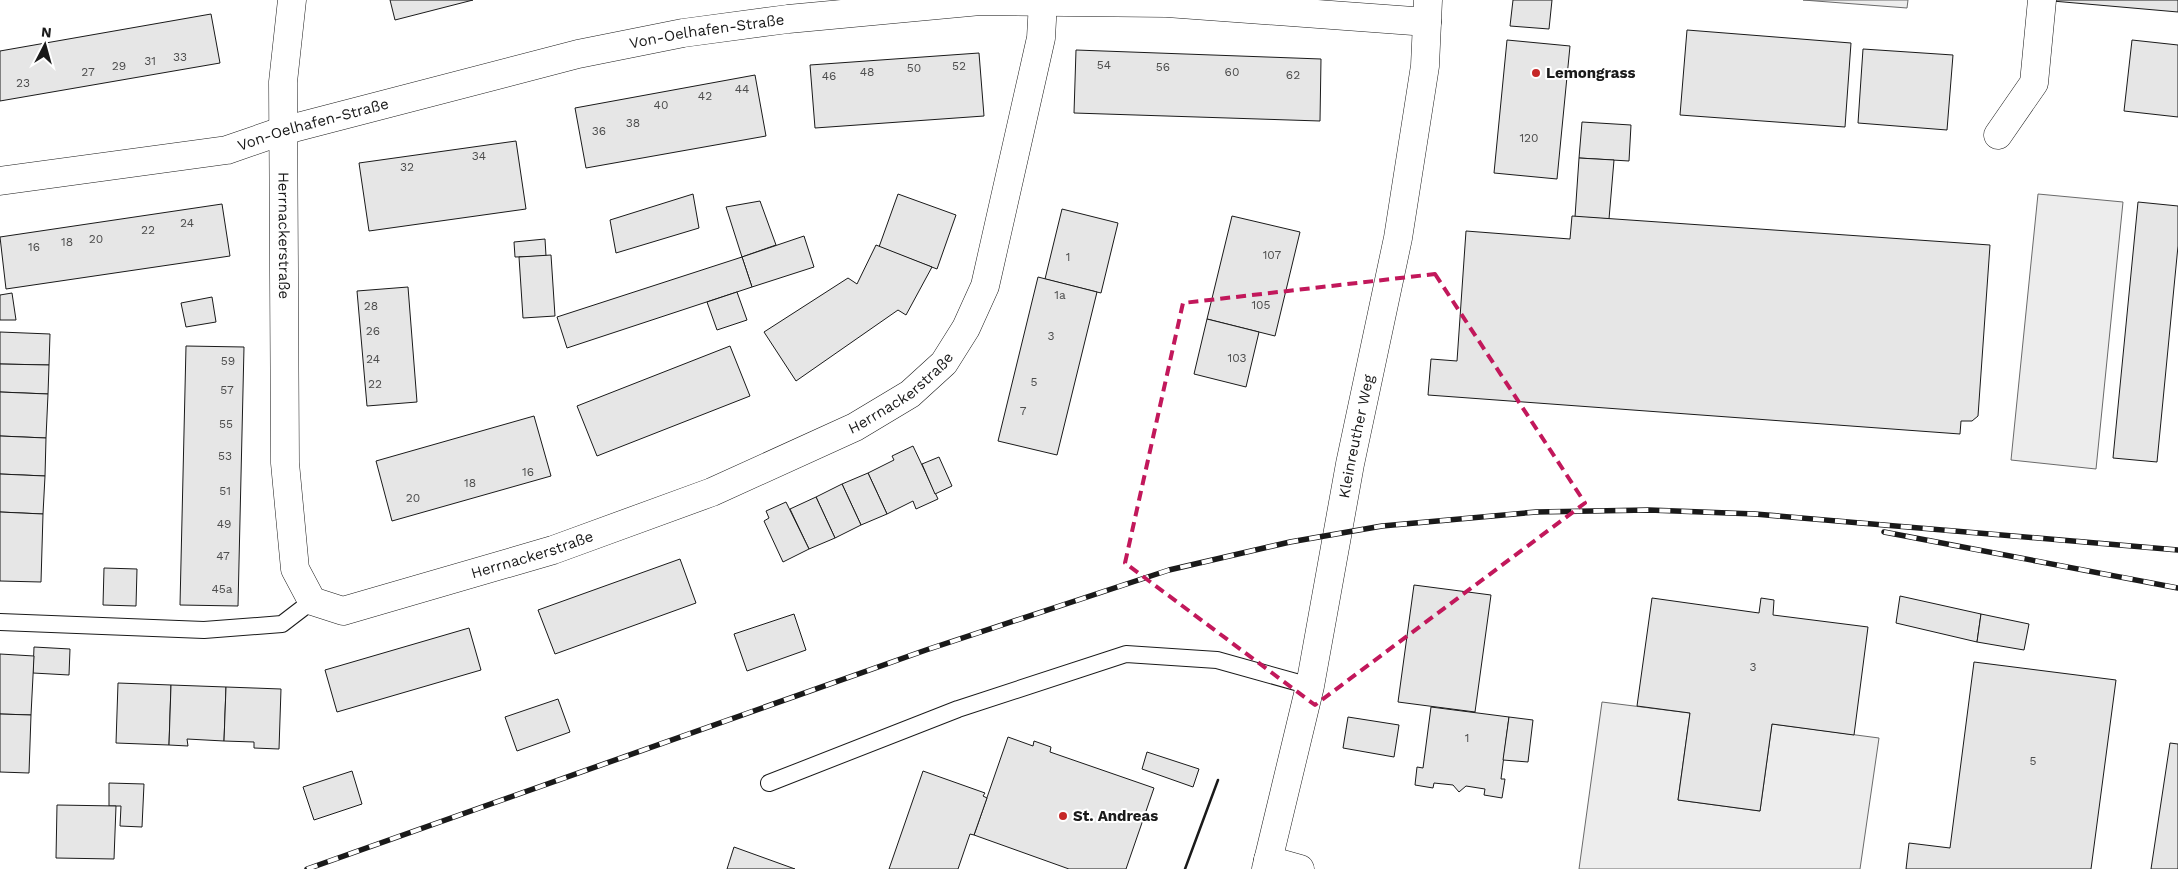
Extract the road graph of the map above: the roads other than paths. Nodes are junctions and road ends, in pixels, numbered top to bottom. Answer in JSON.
{"nodes":[{"id":1,"x":292,"y":0,"type":"edge"},
{"id":2,"x":2042,"y":0,"type":"edge"},
{"id":3,"x":1043,"y":2,"type":"junction"},
{"id":4,"x":1428,"y":11,"type":"edge"},
{"id":5,"x":282,"y":131,"type":"junction"},
{"id":6,"x":1998,"y":135,"type":"dead end"},
{"id":7,"x":0,"y":182,"type":"edge"},
{"id":8,"x":312,"y":601,"type":"junction"},
{"id":9,"x":0,"y":622,"type":"edge"},
{"id":10,"x":1310,"y":686,"type":"junction"},
{"id":11,"x":769,"y":783,"type":"dead end"},
{"id":12,"x":1267,"y":865,"type":"edge"},
{"id":13,"x":1300,"y":869,"type":"edge"}],
"edges":[{"from":1,"to":5,"type":"street","name":"Herrnackerstraße"},
{"from":2,"to":6,"type":"street"},
{"from":3,"to":4,"type":"street","name":"Von-Oelhafen-Straße"},
{"from":3,"to":5,"type":"street","name":"Von-Oelhafen-Straße"},
{"from":3,"to":8,"type":"street","name":"Herrnackerstraße"},
{"from":4,"to":10,"type":"street","name":"Kleinreuther Weg"},
{"from":5,"to":7,"type":"street","name":"Von-Oelhafen-Straße"},
{"from":5,"to":8,"type":"street","name":"Herrnackerstraße"},
{"from":8,"to":9,"type":"lane"},
{"from":10,"to":11,"type":"lane"},
{"from":10,"to":12,"type":"street","name":"Kleinreuther Weg"},
{"from":12,"to":13,"type":"street"}]}
